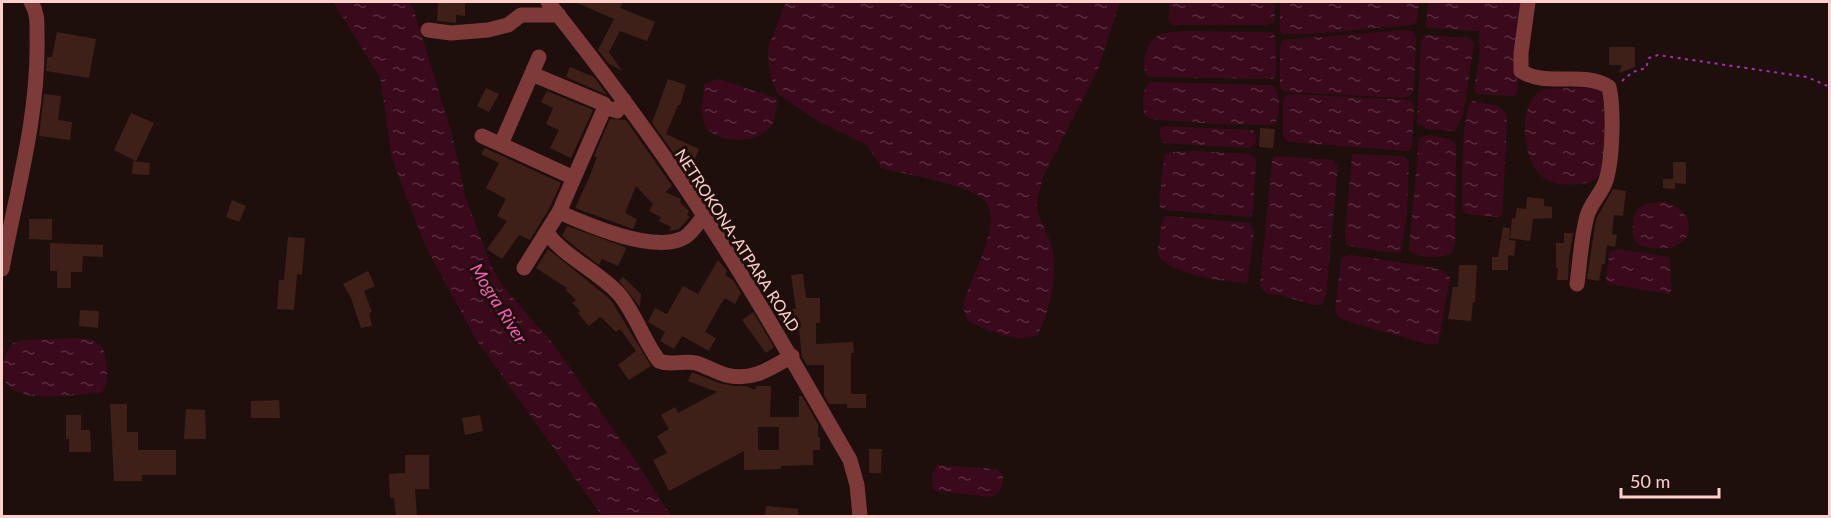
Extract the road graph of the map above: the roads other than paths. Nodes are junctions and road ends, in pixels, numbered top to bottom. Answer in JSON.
{"nodes":[{"id":1,"x":31,"y":2,"type":"edge"},
{"id":2,"x":548,"y":2,"type":"edge"},
{"id":3,"x":1528,"y":2,"type":"edge"},
{"id":4,"x":558,"y":15,"type":"junction"},
{"id":5,"x":428,"y":30,"type":"dead end"},
{"id":6,"x":539,"y":57,"type":"dead end"},
{"id":7,"x":532,"y":74,"type":"junction"},
{"id":8,"x":624,"y":100,"type":"junction"},
{"id":9,"x":605,"y":107,"type":"junction"},
{"id":10,"x":482,"y":136,"type":"dead end"},
{"id":11,"x":501,"y":144,"type":"junction"},
{"id":12,"x":574,"y":178,"type":"junction"},
{"id":13,"x":559,"y":212,"type":"junction"},
{"id":14,"x":704,"y":216,"type":"junction"},
{"id":15,"x":547,"y":233,"type":"junction"},
{"id":16,"x":524,"y":268,"type":"dead end"},
{"id":17,"x":2,"y":269,"type":"edge"},
{"id":18,"x":1577,"y":284,"type":"dead end"},
{"id":19,"x":792,"y":356,"type":"junction"},
{"id":20,"x":860,"y":516,"type":"edge"}],
"edges":[{"from":1,"to":17,"type":"street"},
{"from":2,"to":4,"type":"street","name":"NETROKONA-ATPARA ROAD"},
{"from":3,"to":18,"type":"street"},
{"from":4,"to":5,"type":"street"},
{"from":4,"to":8,"type":"street","name":"NETROKONA-ATPARA ROAD"},
{"from":6,"to":7,"type":"street"},
{"from":7,"to":9,"type":"street"},
{"from":7,"to":11,"type":"street"},
{"from":8,"to":9,"type":"street"},
{"from":8,"to":14,"type":"street","name":"NETROKONA-ATPARA ROAD"},
{"from":9,"to":12,"type":"street"},
{"from":10,"to":11,"type":"street"},
{"from":11,"to":12,"type":"street"},
{"from":12,"to":13,"type":"street"},
{"from":13,"to":14,"type":"street"},
{"from":13,"to":15,"type":"street"},
{"from":14,"to":19,"type":"street","name":"NETROKONA-ATPARA ROAD"},
{"from":15,"to":16,"type":"street"},
{"from":15,"to":19,"type":"street"},
{"from":19,"to":20,"type":"street","name":"NETROKONA-ATPARA ROAD"}]}
